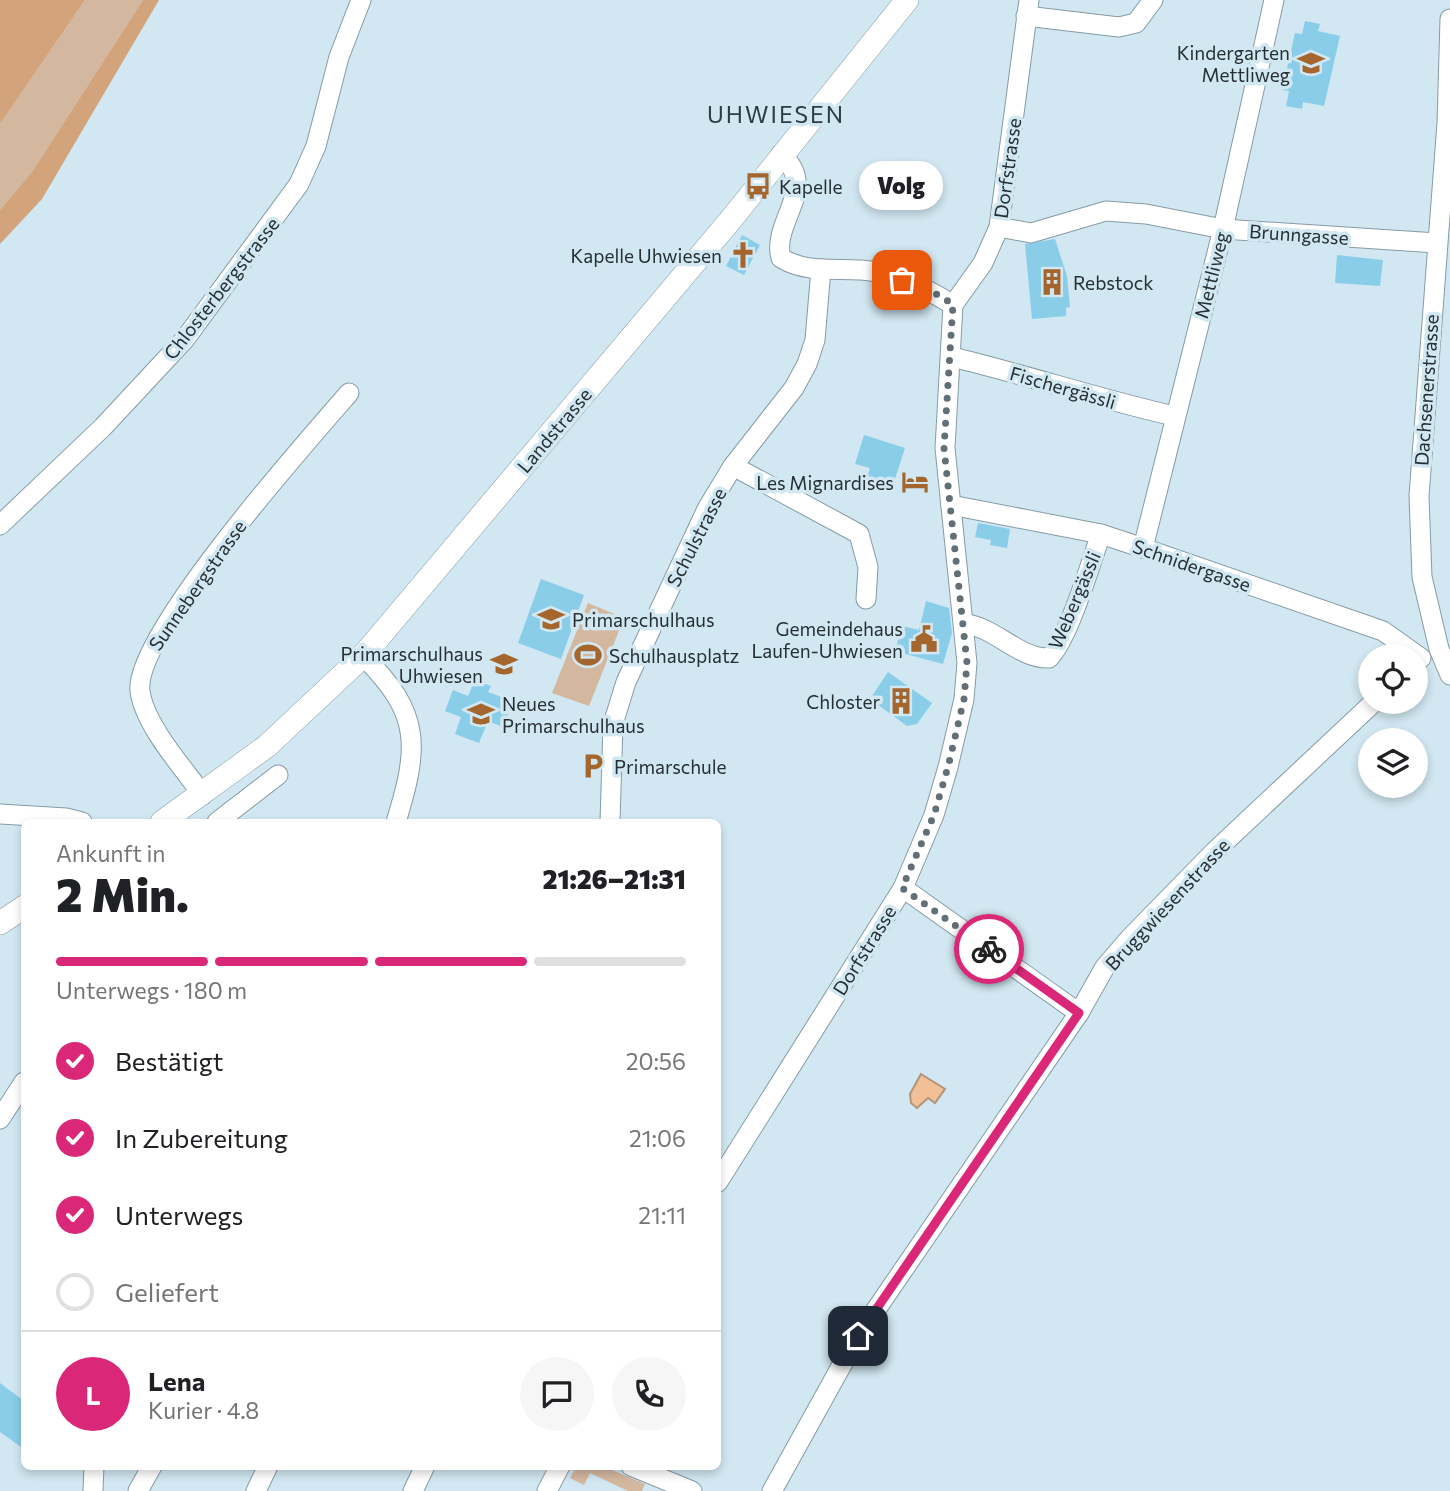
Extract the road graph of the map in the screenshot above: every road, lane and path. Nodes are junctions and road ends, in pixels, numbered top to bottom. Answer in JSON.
{"nodes":[{"id":1,"x":362,"y":0,"type":"edge"},
{"id":2,"x":907,"y":0,"type":"edge"},
{"id":3,"x":1153,"y":0,"type":"edge"},
{"id":4,"x":1274,"y":0,"type":"edge"},
{"id":5,"x":1027,"y":8,"type":"edge"},
{"id":6,"x":1450,"y":19,"type":"edge"},
{"id":7,"x":781,"y":154,"type":"junction"},
{"id":8,"x":999,"y":227,"type":"junction"},
{"id":9,"x":1223,"y":229,"type":"junction"},
{"id":10,"x":1442,"y":233,"type":"edge"},
{"id":11,"x":821,"y":270,"type":"junction"},
{"id":12,"x":953,"y":304,"type":"junction"},
{"id":13,"x":952,"y":357,"type":"junction"},
{"id":14,"x":349,"y":393,"type":"dead end"},
{"id":15,"x":1174,"y":416,"type":"junction"},
{"id":16,"x":733,"y":466,"type":"junction"},
{"id":17,"x":951,"y":505,"type":"junction"},
{"id":18,"x":0,"y":525,"type":"edge"},
{"id":19,"x":1101,"y":534,"type":"junction"},
{"id":20,"x":1143,"y":548,"type":"junction"},
{"id":21,"x":866,"y":599,"type":"dead end"},
{"id":22,"x":965,"y":624,"type":"junction"},
{"id":23,"x":1398,"y":644,"type":"edge"},
{"id":24,"x":1439,"y":649,"type":"junction"},
{"id":25,"x":1428,"y":655,"type":"edge"},
{"id":26,"x":363,"y":656,"type":"junction"},
{"id":27,"x":1450,"y":675,"type":"edge"},
{"id":28,"x":1361,"y":714,"type":"edge"},
{"id":29,"x":278,"y":775,"type":"dead end"},
{"id":30,"x":203,"y":795,"type":"junction"},
{"id":31,"x":0,"y":814,"type":"edge"},
{"id":32,"x":70,"y":819,"type":"edge"},
{"id":33,"x":167,"y":819,"type":"edge"},
{"id":34,"x":221,"y":819,"type":"edge"},
{"id":35,"x":397,"y":819,"type":"edge"},
{"id":36,"x":610,"y":819,"type":"edge"},
{"id":37,"x":902,"y":888,"type":"junction"},
{"id":38,"x":21,"y":909,"type":"edge"},
{"id":39,"x":0,"y":923,"type":"edge"},
{"id":40,"x":1079,"y":1013,"type":"junction"},
{"id":41,"x":21,"y":1087,"type":"edge"},
{"id":42,"x":0,"y":1119,"type":"edge"},
{"id":43,"x":721,"y":1177,"type":"edge"},
{"id":44,"x":94,"y":1470,"type":"edge"},
{"id":45,"x":150,"y":1470,"type":"edge"},
{"id":46,"x":266,"y":1470,"type":"edge"},
{"id":47,"x":423,"y":1470,"type":"edge"},
{"id":48,"x":558,"y":1470,"type":"edge"},
{"id":49,"x":641,"y":1470,"type":"edge"},
{"id":50,"x":93,"y":1491,"type":"edge"},
{"id":51,"x":138,"y":1491,"type":"edge"},
{"id":52,"x":257,"y":1491,"type":"edge"},
{"id":53,"x":413,"y":1491,"type":"edge"},
{"id":54,"x":547,"y":1491,"type":"edge"},
{"id":55,"x":692,"y":1491,"type":"edge"},
{"id":56,"x":772,"y":1491,"type":"edge"}],
"edges":[{"from":1,"to":18,"type":"street","name":"Chlosterbergstrasse"},
{"from":2,"to":7,"type":"main road","name":"Landstrasse"},
{"from":3,"to":5,"type":"street"},
{"from":4,"to":9,"type":"street","name":"Mettliweg"},
{"from":5,"to":8,"type":"street","name":"Dorfstrasse"},
{"from":6,"to":10,"type":"street","name":"Dachsenerstrasse"},
{"from":7,"to":11,"type":"street"},
{"from":7,"to":26,"type":"main road","name":"Landstrasse"},
{"from":8,"to":9,"type":"street","name":"Brunngasse"},
{"from":8,"to":12,"type":"street","name":"Dorfstrasse"},
{"from":9,"to":10,"type":"street","name":"Brunngasse"},
{"from":9,"to":15,"type":"street","name":"Mettliweg"},
{"from":10,"to":24,"type":"street","name":"Dachsenerstrasse"},
{"from":11,"to":12,"type":"street"},
{"from":11,"to":16,"type":"street","name":"Schulstrasse"},
{"from":12,"to":13,"type":"street","name":"Dorfstrasse"},
{"from":13,"to":15,"type":"street","name":"Fischergässli"},
{"from":13,"to":17,"type":"street","name":"Dorfstrasse"},
{"from":14,"to":30,"type":"street","name":"Sunnebergstrasse"},
{"from":15,"to":20,"type":"street","name":"Mettliweg"},
{"from":16,"to":21,"type":"street"},
{"from":16,"to":36,"type":"street","name":"Schulstrasse"},
{"from":17,"to":19,"type":"street","name":"Schnidergasse"},
{"from":17,"to":22,"type":"street","name":"Dorfstrasse"},
{"from":19,"to":20,"type":"street","name":"Schnidergasse"},
{"from":19,"to":22,"type":"street","name":"Webergässli"},
{"from":20,"to":23,"type":"street","name":"Schnidergasse"},
{"from":22,"to":37,"type":"street","name":"Dorfstrasse"},
{"from":24,"to":25,"type":"street"},
{"from":24,"to":27,"type":"street","name":"Dachsenerstrasse"},
{"from":26,"to":30,"type":"main road","name":"Landstrasse"},
{"from":26,"to":35,"type":"street"},
{"from":28,"to":40,"type":"street","name":"Bruggwiesenstrasse"},
{"from":29,"to":34,"type":"street"},
{"from":30,"to":33,"type":"main road","name":"Landstrasse"},
{"from":31,"to":32,"type":"street"},
{"from":37,"to":40,"type":"street"},
{"from":37,"to":43,"type":"street","name":"Dorfstrasse"},
{"from":38,"to":39,"type":"main road"},
{"from":40,"to":56,"type":"street","name":"Bruggwiesenstrasse"},
{"from":41,"to":42,"type":"street"},
{"from":44,"to":50,"type":"street"},
{"from":45,"to":51,"type":"street"},
{"from":46,"to":52,"type":"street"},
{"from":47,"to":53,"type":"street"},
{"from":48,"to":54,"type":"street"},
{"from":49,"to":55,"type":"street"}]}
